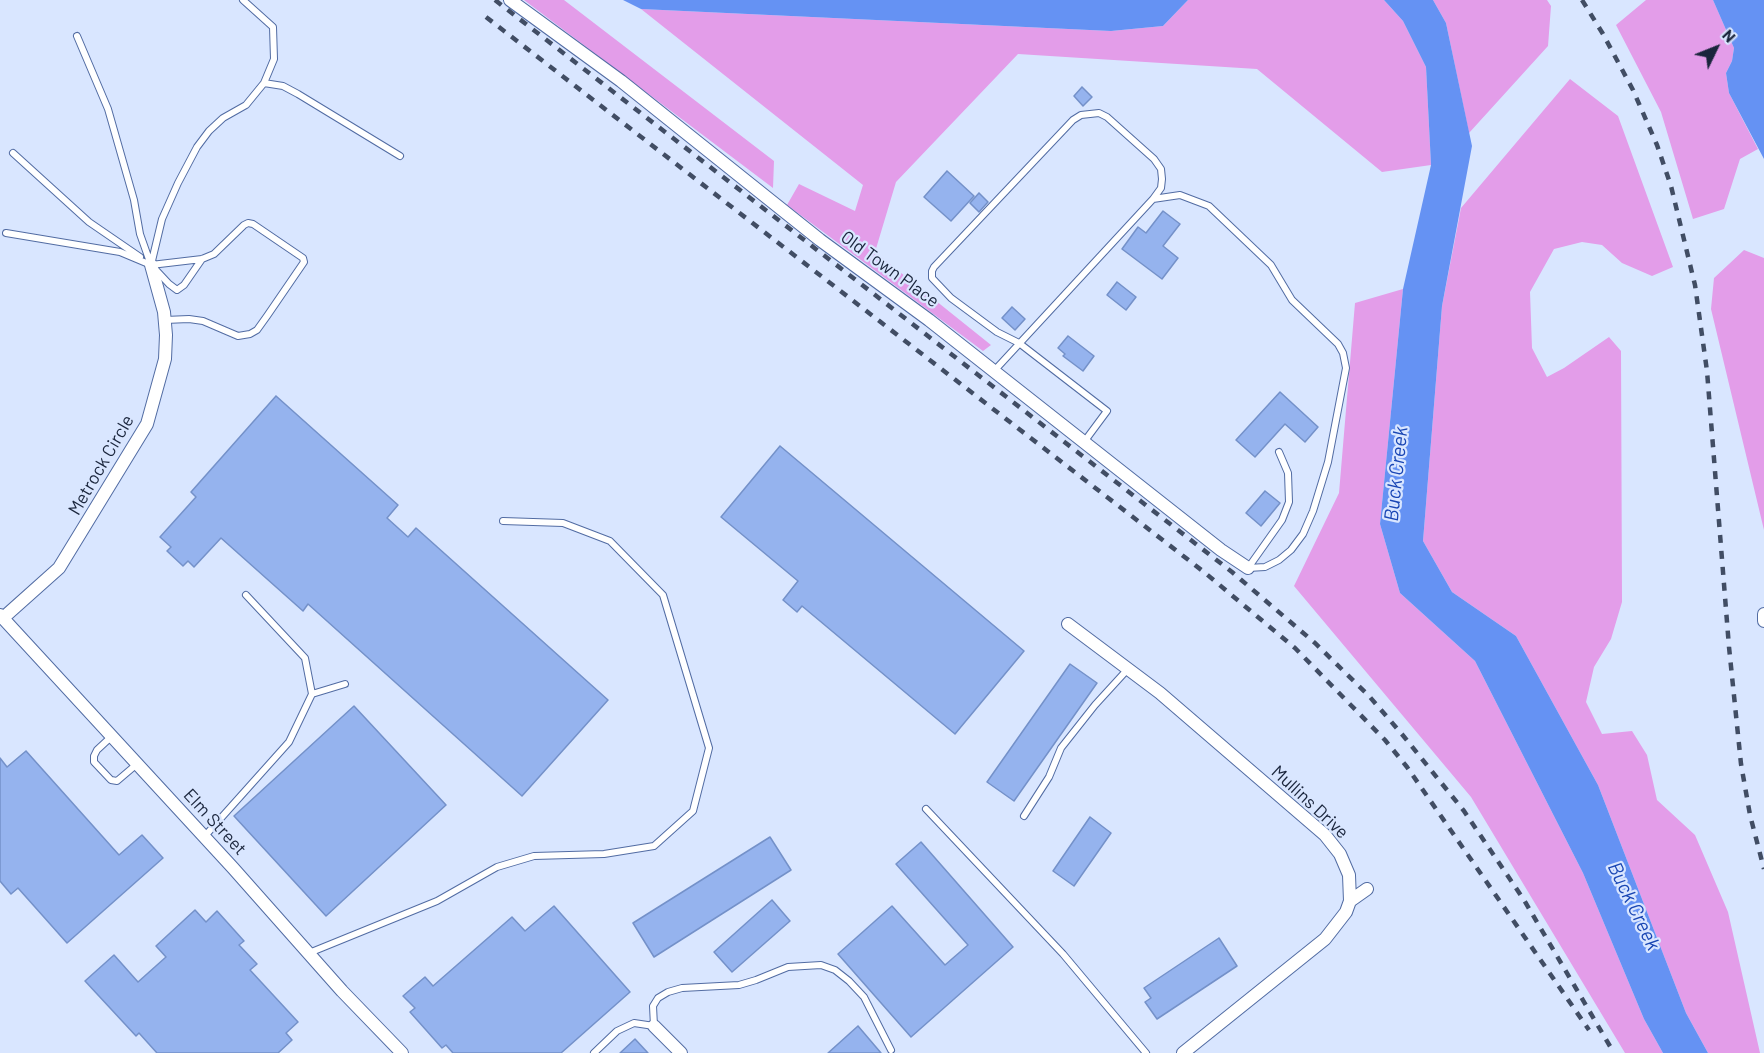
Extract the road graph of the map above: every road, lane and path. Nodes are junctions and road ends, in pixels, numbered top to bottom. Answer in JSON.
{"nodes":[{"id":1,"x":243,"y":0,"type":"edge"},
{"id":2,"x":510,"y":0,"type":"edge"},
{"id":3,"x":77,"y":36,"type":"dead end"},
{"id":4,"x":264,"y":83,"type":"junction"},
{"id":5,"x":13,"y":153,"type":"dead end"},
{"id":6,"x":400,"y":156,"type":"dead end"},
{"id":7,"x":1153,"y":199,"type":"junction"},
{"id":8,"x":6,"y":233,"type":"dead end"},
{"id":9,"x":202,"y":259,"type":"junction"},
{"id":10,"x":151,"y":265,"type":"junction"},
{"id":11,"x":165,"y":320,"type":"junction"},
{"id":12,"x":1019,"y":343,"type":"junction"},
{"id":13,"x":994,"y":371,"type":"junction"},
{"id":14,"x":1084,"y":442,"type":"junction"},
{"id":15,"x":1279,"y":452,"type":"dead end"},
{"id":16,"x":503,"y":521,"type":"dead end"},
{"id":17,"x":1248,"y":568,"type":"junction"},
{"id":18,"x":246,"y":594,"type":"dead end"},
{"id":19,"x":1764,"y":614,"type":"edge"},
{"id":20,"x":1,"y":616,"type":"edge"},
{"id":21,"x":1764,"y":621,"type":"edge"},
{"id":22,"x":1068,"y":624,"type":"dead end"},
{"id":23,"x":1127,"y":669,"type":"junction"},
{"id":24,"x":345,"y":684,"type":"dead end"},
{"id":25,"x":312,"y":694,"type":"junction"},
{"id":26,"x":111,"y":737,"type":"junction"},
{"id":27,"x":137,"y":764,"type":"junction"},
{"id":28,"x":926,"y":809,"type":"dead end"},
{"id":29,"x":1024,"y":816,"type":"dead end"},
{"id":30,"x":204,"y":837,"type":"junction"},
{"id":31,"x":1367,"y":889,"type":"dead end"},
{"id":32,"x":1350,"y":901,"type":"junction"},
{"id":33,"x":309,"y":953,"type":"junction"},
{"id":34,"x":654,"y":1026,"type":"junction"},
{"id":35,"x":891,"y":1050,"type":"dead end"},
{"id":36,"x":402,"y":1053,"type":"edge"},
{"id":37,"x":594,"y":1053,"type":"edge"},
{"id":38,"x":681,"y":1053,"type":"edge"},
{"id":39,"x":1146,"y":1053,"type":"edge"},
{"id":40,"x":1183,"y":1053,"type":"edge"}],
"edges":[{"from":1,"to":4,"type":"lane"},
{"from":2,"to":13,"type":"street","name":"Old Town Place"},
{"from":3,"to":10,"type":"lane"},
{"from":4,"to":6,"type":"lane"},
{"from":4,"to":10,"type":"lane"},
{"from":5,"to":10,"type":"lane"},
{"from":7,"to":12,"type":"lane"},
{"from":7,"to":12,"type":"lane"},
{"from":7,"to":17,"type":"lane"},
{"from":8,"to":10,"type":"lane"},
{"from":9,"to":10,"type":"lane"},
{"from":9,"to":10,"type":"lane"},
{"from":9,"to":11,"type":"lane"},
{"from":10,"to":11,"type":"street","name":"Metrock Circle"},
{"from":11,"to":20,"type":"street","name":"Metrock Circle"},
{"from":12,"to":13,"type":"lane"},
{"from":12,"to":14,"type":"lane"},
{"from":13,"to":14,"type":"street","name":"Old Town Place"},
{"from":14,"to":17,"type":"street","name":"Old Town Place"},
{"from":15,"to":17,"type":"lane"},
{"from":16,"to":33,"type":"lane"},
{"from":18,"to":25,"type":"lane"},
{"from":19,"to":21,"type":"street"},
{"from":20,"to":26,"type":"street","name":"Elm Street"},
{"from":22,"to":23,"type":"street","name":"Mullins Drive"},
{"from":23,"to":29,"type":"lane"},
{"from":23,"to":32,"type":"street","name":"Mullins Drive"},
{"from":24,"to":25,"type":"lane"},
{"from":25,"to":30,"type":"lane"},
{"from":26,"to":27,"type":"street","name":"Elm Street"},
{"from":26,"to":27,"type":"lane"},
{"from":27,"to":30,"type":"street","name":"Elm Street"},
{"from":28,"to":39,"type":"lane"},
{"from":30,"to":33,"type":"street","name":"Elm Street"},
{"from":31,"to":32,"type":"street"},
{"from":32,"to":40,"type":"street"},
{"from":33,"to":36,"type":"street","name":"Elm Street"},
{"from":34,"to":35,"type":"lane"},
{"from":34,"to":37,"type":"lane"},
{"from":34,"to":38,"type":"street"}]}
